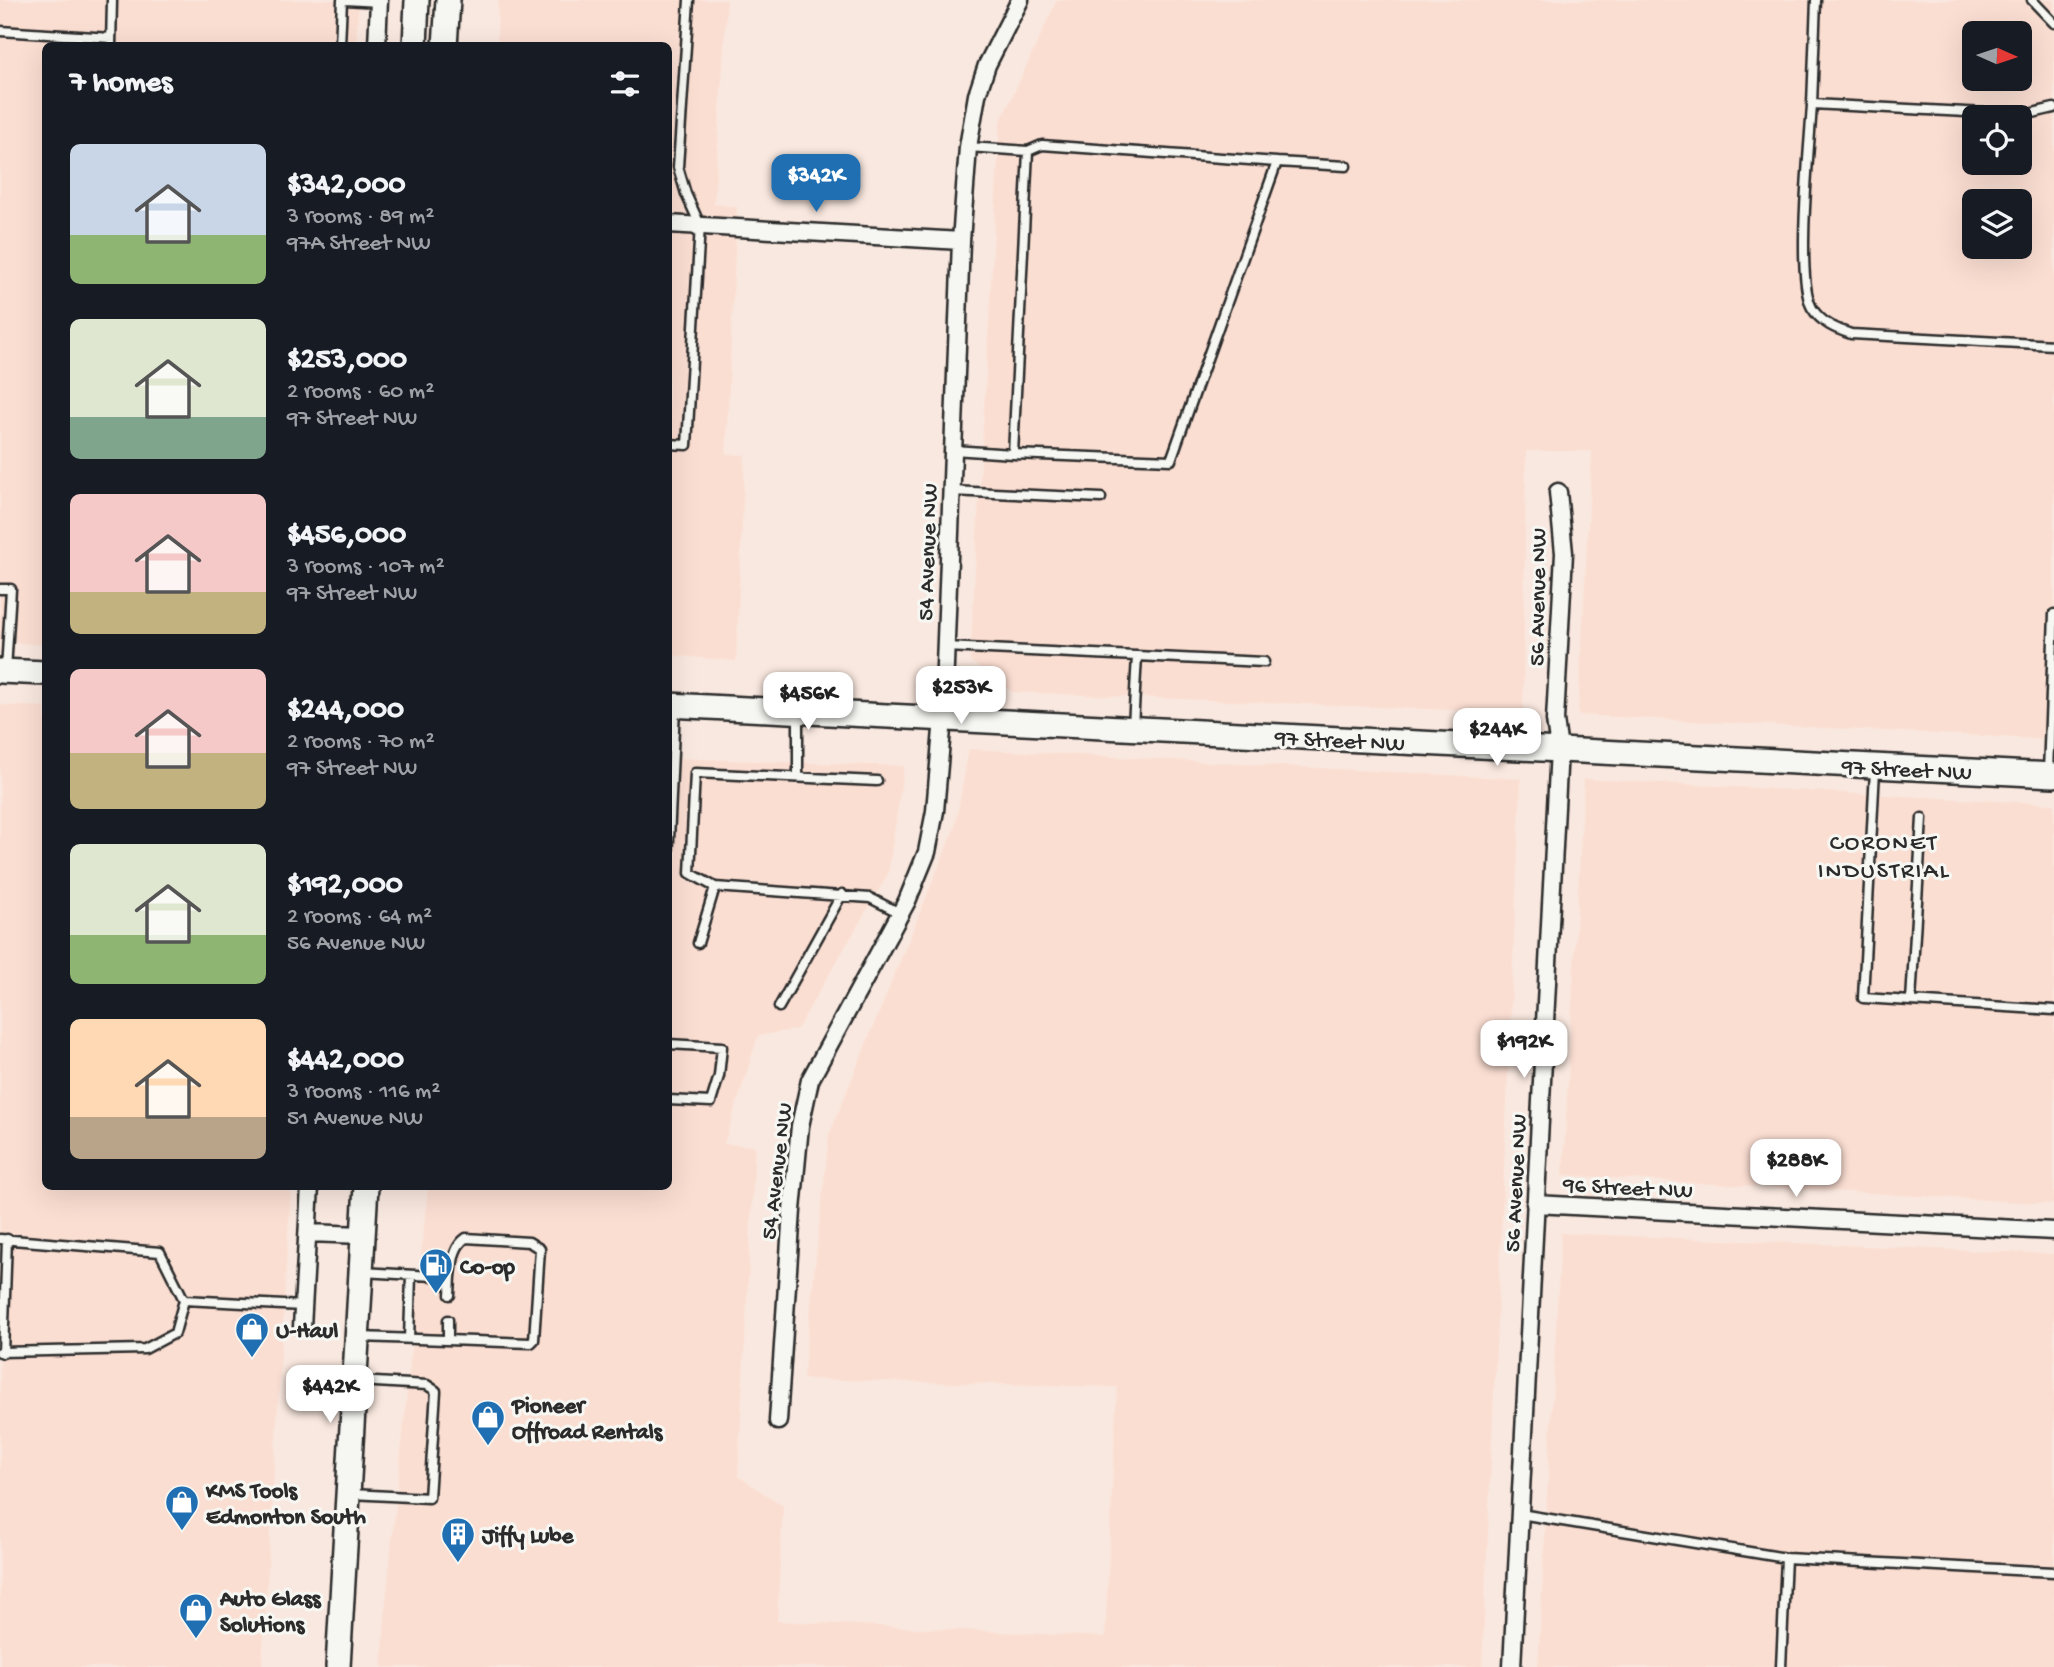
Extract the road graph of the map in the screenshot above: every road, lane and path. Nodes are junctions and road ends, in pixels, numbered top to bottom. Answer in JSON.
{"nodes":[{"id":1,"x":113,"y":0,"type":"edge"},
{"id":2,"x":344,"y":0,"type":"edge"},
{"id":3,"x":417,"y":0,"type":"edge"},
{"id":4,"x":448,"y":0,"type":"edge"},
{"id":5,"x":689,"y":0,"type":"edge"},
{"id":6,"x":1020,"y":0,"type":"edge"},
{"id":7,"x":1816,"y":0,"type":"edge"},
{"id":8,"x":2032,"y":0,"type":"edge"},
{"id":9,"x":379,"y":1,"type":"edge"},
{"id":10,"x":2054,"y":23,"type":"edge"},
{"id":11,"x":0,"y":31,"type":"edge"},
{"id":12,"x":111,"y":42,"type":"edge"},
{"id":13,"x":340,"y":42,"type":"edge"},
{"id":14,"x":377,"y":42,"type":"edge"},
{"id":15,"x":415,"y":42,"type":"edge"},
{"id":16,"x":445,"y":42,"type":"edge"},
{"id":17,"x":1812,"y":104,"type":"junction"},
{"id":18,"x":2054,"y":107,"type":"edge"},
{"id":19,"x":968,"y":147,"type":"junction"},
{"id":20,"x":1028,"y":151,"type":"junction"},
{"id":21,"x":1277,"y":162,"type":"junction"},
{"id":22,"x":1346,"y":166,"type":"dead end"},
{"id":23,"x":672,"y":224,"type":"edge"},
{"id":24,"x":700,"y":225,"type":"junction"},
{"id":25,"x":961,"y":241,"type":"junction"},
{"id":26,"x":2054,"y":345,"type":"edge"},
{"id":27,"x":672,"y":444,"type":"edge"},
{"id":28,"x":953,"y":450,"type":"junction"},
{"id":29,"x":1013,"y":454,"type":"junction"},
{"id":30,"x":951,"y":491,"type":"junction"},
{"id":31,"x":1558,"y":492,"type":"dead end"},
{"id":32,"x":1101,"y":498,"type":"dead end"},
{"id":33,"x":0,"y":589,"type":"edge"},
{"id":34,"x":2054,"y":614,"type":"edge"},
{"id":35,"x":946,"y":647,"type":"junction"},
{"id":36,"x":1137,"y":656,"type":"junction"},
{"id":37,"x":1264,"y":662,"type":"dead end"},
{"id":38,"x":3,"y":671,"type":"edge"},
{"id":39,"x":2053,"y":671,"type":"edge"},
{"id":40,"x":42,"y":673,"type":"edge"},
{"id":41,"x":672,"y":705,"type":"edge"},
{"id":42,"x":798,"y":710,"type":"junction"},
{"id":43,"x":2052,"y":717,"type":"edge"},
{"id":44,"x":943,"y":718,"type":"junction"},
{"id":45,"x":1133,"y":728,"type":"junction"},
{"id":46,"x":1559,"y":749,"type":"junction"},
{"id":47,"x":1875,"y":766,"type":"junction"},
{"id":48,"x":2051,"y":775,"type":"edge"},
{"id":49,"x":799,"y":777,"type":"junction"},
{"id":50,"x":877,"y":781,"type":"dead end"},
{"id":51,"x":1922,"y":818,"type":"dead end"},
{"id":52,"x":715,"y":887,"type":"junction"},
{"id":53,"x":842,"y":894,"type":"junction"},
{"id":54,"x":901,"y":913,"type":"junction"},
{"id":55,"x":698,"y":943,"type":"dead end"},
{"id":56,"x":1911,"y":1001,"type":"junction"},
{"id":57,"x":779,"y":1007,"type":"dead end"},
{"id":58,"x":2054,"y":1010,"type":"edge"},
{"id":59,"x":672,"y":1044,"type":"edge"},
{"id":60,"x":672,"y":1100,"type":"edge"},
{"id":61,"x":310,"y":1190,"type":"edge"},
{"id":62,"x":366,"y":1190,"type":"edge"},
{"id":63,"x":1535,"y":1204,"type":"junction"},
{"id":64,"x":2054,"y":1231,"type":"edge"},
{"id":65,"x":308,"y":1233,"type":"junction"},
{"id":66,"x":363,"y":1236,"type":"junction"},
{"id":67,"x":4,"y":1239,"type":"edge"},
{"id":68,"x":361,"y":1272,"type":"junction"},
{"id":69,"x":411,"y":1275,"type":"junction"},
{"id":70,"x":451,"y":1277,"type":"junction"},
{"id":71,"x":450,"y":1295,"type":"dead end"},
{"id":72,"x":184,"y":1300,"type":"junction"},
{"id":73,"x":303,"y":1306,"type":"junction"},
{"id":74,"x":449,"y":1320,"type":"dead end"},
{"id":75,"x":302,"y":1327,"type":"dead end"},
{"id":76,"x":357,"y":1336,"type":"junction"},
{"id":77,"x":408,"y":1339,"type":"junction"},
{"id":78,"x":448,"y":1340,"type":"junction"},
{"id":79,"x":1,"y":1352,"type":"edge"},
{"id":80,"x":355,"y":1381,"type":"junction"},
{"id":81,"x":778,"y":1421,"type":"dead end"},
{"id":82,"x":348,"y":1494,"type":"junction"},
{"id":83,"x":1520,"y":1514,"type":"junction"},
{"id":84,"x":1786,"y":1558,"type":"junction"},
{"id":85,"x":2054,"y":1572,"type":"edge"},
{"id":86,"x":338,"y":1667,"type":"edge"},
{"id":87,"x":1512,"y":1667,"type":"edge"},
{"id":88,"x":1781,"y":1667,"type":"edge"}],
"edges":[{"from":1,"to":12,"type":"lane"},
{"from":2,"to":9,"type":"lane"},
{"from":2,"to":13,"type":"lane"},
{"from":3,"to":15,"type":"street"},
{"from":4,"to":16,"type":"street"},
{"from":5,"to":24,"type":"lane"},
{"from":6,"to":19,"type":"street","name":"54 Avenue NW"},
{"from":7,"to":17,"type":"lane"},
{"from":8,"to":10,"type":"lane"},
{"from":9,"to":14,"type":"street"},
{"from":11,"to":12,"type":"lane"},
{"from":17,"to":18,"type":"lane"},
{"from":17,"to":26,"type":"lane"},
{"from":19,"to":20,"type":"lane"},
{"from":19,"to":25,"type":"street","name":"54 Avenue NW"},
{"from":20,"to":21,"type":"lane"},
{"from":20,"to":29,"type":"lane"},
{"from":21,"to":22,"type":"lane"},
{"from":21,"to":29,"type":"lane"},
{"from":23,"to":24,"type":"street"},
{"from":24,"to":25,"type":"street"},
{"from":24,"to":27,"type":"lane"},
{"from":25,"to":28,"type":"street","name":"54 Avenue NW"},
{"from":28,"to":29,"type":"lane"},
{"from":28,"to":30,"type":"street","name":"54 Avenue NW"},
{"from":30,"to":32,"type":"lane"},
{"from":30,"to":35,"type":"street","name":"54 Avenue NW"},
{"from":31,"to":46,"type":"street","name":"56 Avenue NW"},
{"from":33,"to":38,"type":"lane"},
{"from":34,"to":39,"type":"lane"},
{"from":35,"to":36,"type":"lane"},
{"from":35,"to":44,"type":"street","name":"54 Avenue NW"},
{"from":36,"to":37,"type":"lane"},
{"from":36,"to":45,"type":"lane"},
{"from":38,"to":40,"type":"street"},
{"from":39,"to":43,"type":"lane"},
{"from":41,"to":42,"type":"street","name":"97 Street NW"},
{"from":42,"to":44,"type":"street","name":"97 Street NW"},
{"from":42,"to":49,"type":"lane"},
{"from":43,"to":48,"type":"lane"},
{"from":44,"to":45,"type":"street","name":"97 Street NW"},
{"from":44,"to":54,"type":"street","name":"54 Avenue NW"},
{"from":45,"to":46,"type":"street","name":"97 Street NW"},
{"from":46,"to":47,"type":"street","name":"97 Street NW"},
{"from":46,"to":63,"type":"street","name":"56 Avenue NW"},
{"from":47,"to":48,"type":"street","name":"97 Street NW"},
{"from":47,"to":56,"type":"lane"},
{"from":49,"to":50,"type":"lane"},
{"from":49,"to":52,"type":"lane"},
{"from":51,"to":56,"type":"lane"},
{"from":52,"to":53,"type":"lane"},
{"from":52,"to":55,"type":"lane"},
{"from":53,"to":54,"type":"lane"},
{"from":53,"to":57,"type":"lane"},
{"from":54,"to":81,"type":"street","name":"54 Avenue NW"},
{"from":56,"to":58,"type":"lane"},
{"from":59,"to":60,"type":"lane"},
{"from":61,"to":65,"type":"street"},
{"from":62,"to":66,"type":"street"},
{"from":63,"to":64,"type":"street","name":"96 Street NW"},
{"from":63,"to":83,"type":"street","name":"56 Avenue NW"},
{"from":65,"to":66,"type":"street"},
{"from":65,"to":73,"type":"street"},
{"from":66,"to":68,"type":"street"},
{"from":67,"to":72,"type":"lane"},
{"from":67,"to":79,"type":"lane"},
{"from":68,"to":69,"type":"lane"},
{"from":68,"to":76,"type":"street"},
{"from":69,"to":70,"type":"lane"},
{"from":69,"to":77,"type":"lane"},
{"from":70,"to":71,"type":"lane"},
{"from":70,"to":78,"type":"lane"},
{"from":72,"to":73,"type":"lane"},
{"from":72,"to":79,"type":"lane"},
{"from":73,"to":75,"type":"street"},
{"from":74,"to":78,"type":"lane"},
{"from":76,"to":77,"type":"lane"},
{"from":76,"to":80,"type":"street"},
{"from":77,"to":78,"type":"lane"},
{"from":80,"to":82,"type":"street"},
{"from":80,"to":82,"type":"lane"},
{"from":82,"to":86,"type":"street"},
{"from":83,"to":84,"type":"lane"},
{"from":83,"to":87,"type":"street","name":"56 Avenue NW"},
{"from":84,"to":85,"type":"lane"},
{"from":84,"to":88,"type":"lane"}]}
